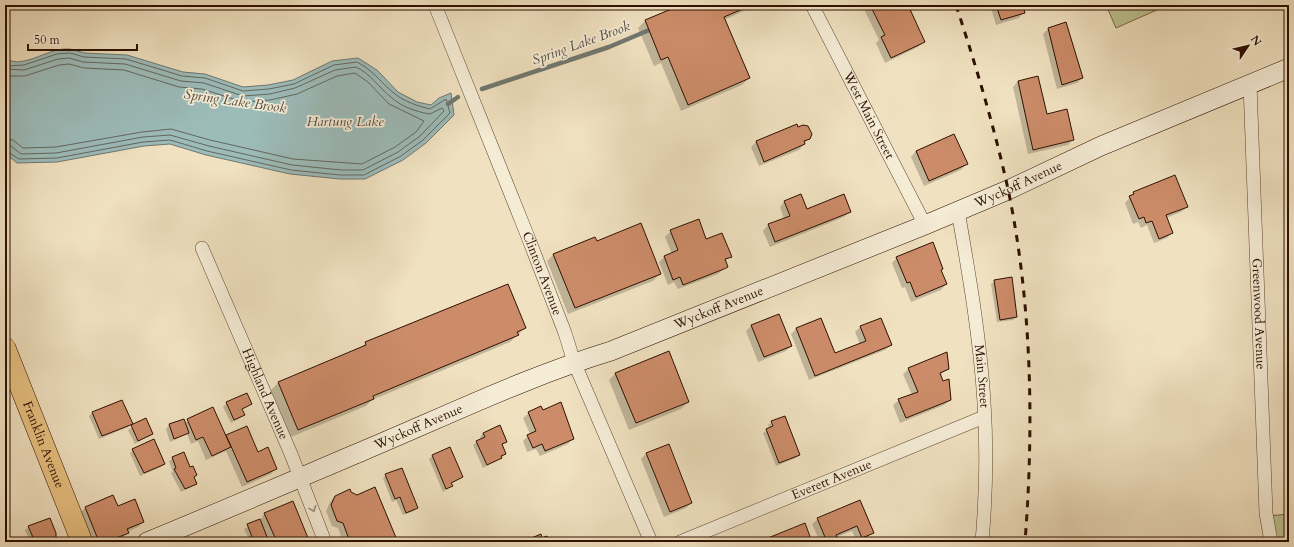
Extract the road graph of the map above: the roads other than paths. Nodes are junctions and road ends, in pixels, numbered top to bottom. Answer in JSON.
{"nodes":[{"id":1,"x":435,"y":5,"type":"edge"},
{"id":2,"x":812,"y":5,"type":"edge"},
{"id":3,"x":1289,"y":68,"type":"edge"},
{"id":4,"x":1250,"y":85,"type":"junction"},
{"id":5,"x":958,"y":211,"type":"junction"},
{"id":6,"x":925,"y":225,"type":"junction"},
{"id":7,"x":202,"y":248,"type":"dead end"},
{"id":8,"x":5,"y":348,"type":"edge"},
{"id":9,"x":574,"y":362,"type":"junction"},
{"id":10,"x":11,"y":383,"type":"edge"},
{"id":11,"x":984,"y":417,"type":"junction"},
{"id":12,"x":300,"y":477,"type":"junction"},
{"id":13,"x":82,"y":542,"type":"edge"},
{"id":14,"x":147,"y":542,"type":"edge"},
{"id":15,"x":325,"y":542,"type":"edge"},
{"id":16,"x":651,"y":542,"type":"edge"},
{"id":17,"x":680,"y":542,"type":"edge"},
{"id":18,"x":982,"y":542,"type":"edge"},
{"id":19,"x":1272,"y":542,"type":"edge"}],
"edges":[{"from":1,"to":9,"type":"street","name":"Clinton Avenue"},
{"from":2,"to":6,"type":"street","name":"West Main Street"},
{"from":3,"to":4,"type":"main road","name":"Wyckoff Avenue"},
{"from":4,"to":5,"type":"main road","name":"Wyckoff Avenue"},
{"from":4,"to":19,"type":"street","name":"Greenwood Avenue"},
{"from":5,"to":6,"type":"main road","name":"Wyckoff Avenue"},
{"from":5,"to":11,"type":"street","name":"Main Street"},
{"from":6,"to":9,"type":"main road","name":"Wyckoff Avenue"},
{"from":7,"to":12,"type":"street","name":"Highland Avenue"},
{"from":8,"to":10,"type":"main road","name":"Franklin Avenue"},
{"from":9,"to":12,"type":"main road","name":"Wyckoff Avenue"},
{"from":9,"to":16,"type":"street","name":"Clinton Avenue"},
{"from":10,"to":13,"type":"main road","name":"Franklin Avenue"},
{"from":11,"to":17,"type":"street","name":"Everett Avenue"},
{"from":11,"to":18,"type":"street","name":"Main Street"},
{"from":12,"to":14,"type":"main road","name":"Wyckoff Avenue"},
{"from":12,"to":15,"type":"street","name":"Highland Avenue","one_way":true}]}
